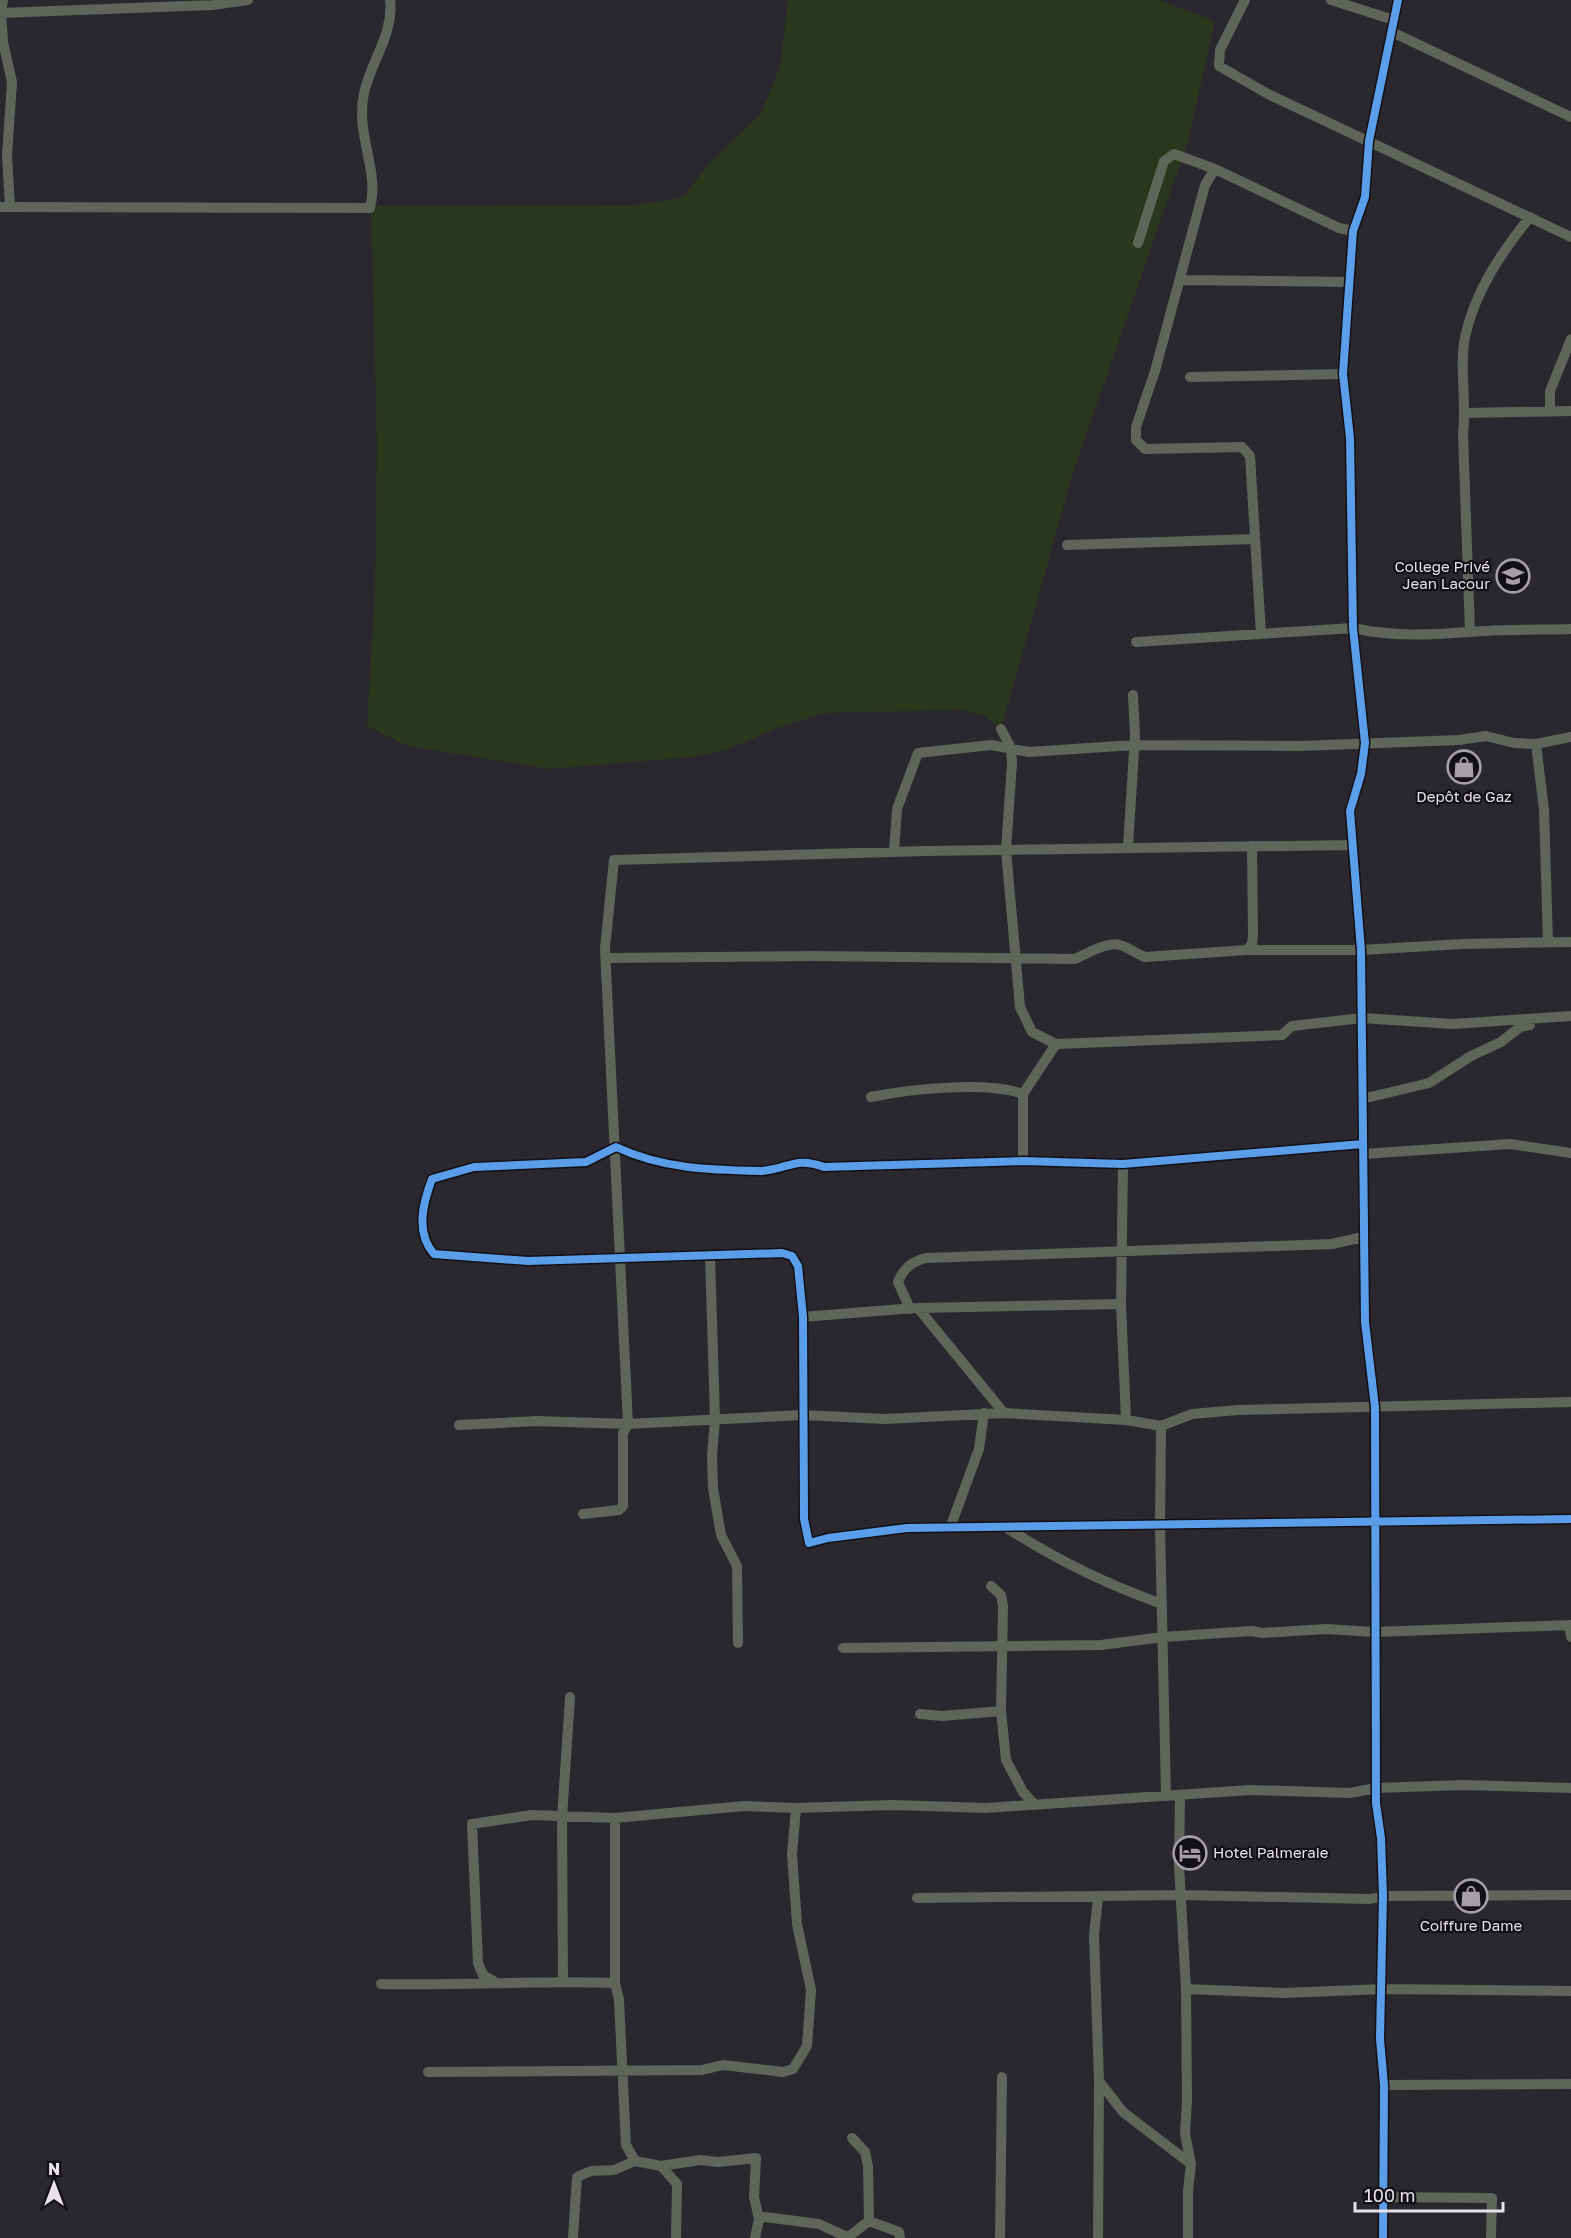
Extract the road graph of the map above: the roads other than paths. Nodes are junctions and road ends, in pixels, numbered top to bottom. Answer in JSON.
{"nodes":[{"id":1,"x":3,"y":0,"type":"edge"},
{"id":2,"x":248,"y":0,"type":"edge"},
{"id":3,"x":390,"y":0,"type":"edge"},
{"id":4,"x":1245,"y":0,"type":"edge"},
{"id":5,"x":1331,"y":0,"type":"edge"},
{"id":6,"x":1398,"y":0,"type":"edge"},
{"id":7,"x":0,"y":13,"type":"edge"},
{"id":8,"x":1394,"y":20,"type":"junction"},
{"id":9,"x":1392,"y":32,"type":"junction"},
{"id":10,"x":1571,"y":117,"type":"edge"},
{"id":11,"x":1369,"y":141,"type":"junction"},
{"id":12,"x":1215,"y":169,"type":"junction"},
{"id":13,"x":5,"y":207,"type":"edge"},
{"id":14,"x":1530,"y":217,"type":"junction"},
{"id":15,"x":1353,"y":231,"type":"junction"},
{"id":16,"x":1571,"y":237,"type":"edge"},
{"id":17,"x":1138,"y":243,"type":"dead end"},
{"id":18,"x":1180,"y":280,"type":"junction"},
{"id":19,"x":1349,"y":282,"type":"junction"},
{"id":20,"x":1571,"y":339,"type":"edge"},
{"id":21,"x":1343,"y":374,"type":"junction"},
{"id":22,"x":1190,"y":377,"type":"dead end"},
{"id":23,"x":1550,"y":410,"type":"junction"},
{"id":24,"x":1571,"y":411,"type":"edge"},
{"id":25,"x":1466,"y":412,"type":"junction"},
{"id":26,"x":1254,"y":539,"type":"junction"},
{"id":27,"x":1067,"y":545,"type":"dead end"},
{"id":28,"x":1353,"y":628,"type":"junction"},
{"id":29,"x":1571,"y":629,"type":"edge"},
{"id":30,"x":1470,"y":632,"type":"junction"},
{"id":31,"x":1261,"y":633,"type":"junction"},
{"id":32,"x":1136,"y":642,"type":"dead end"},
{"id":33,"x":1133,"y":695,"type":"dead end"},
{"id":34,"x":1001,"y":729,"type":"dead end"},
{"id":35,"x":1571,"y":737,"type":"edge"},
{"id":36,"x":1365,"y":743,"type":"junction"},
{"id":37,"x":1536,"y":744,"type":"junction"},
{"id":38,"x":1134,"y":745,"type":"junction"},
{"id":39,"x":1011,"y":748,"type":"junction"},
{"id":40,"x":1351,"y":845,"type":"junction"},
{"id":41,"x":1252,"y":846,"type":"junction"},
{"id":42,"x":1128,"y":847,"type":"junction"},
{"id":43,"x":1006,"y":850,"type":"junction"},
{"id":44,"x":894,"y":852,"type":"junction"},
{"id":45,"x":1548,"y":942,"type":"junction"},
{"id":46,"x":1571,"y":942,"type":"edge"},
{"id":47,"x":1247,"y":950,"type":"junction"},
{"id":48,"x":1361,"y":950,"type":"junction"},
{"id":49,"x":1015,"y":957,"type":"junction"},
{"id":50,"x":606,"y":958,"type":"junction"},
{"id":51,"x":1571,"y":1016,"type":"edge"},
{"id":52,"x":1362,"y":1018,"type":"junction"},
{"id":53,"x":1547,"y":1020,"type":"junction"},
{"id":54,"x":1056,"y":1044,"type":"junction"},
{"id":55,"x":1023,"y":1094,"type":"junction"},
{"id":56,"x":872,"y":1097,"type":"dead end"},
{"id":57,"x":1362,"y":1099,"type":"junction"},
{"id":58,"x":616,"y":1148,"type":"junction"},
{"id":59,"x":1363,"y":1149,"type":"junction"},
{"id":60,"x":1571,"y":1153,"type":"edge"},
{"id":61,"x":1023,"y":1161,"type":"junction"},
{"id":62,"x":1123,"y":1164,"type":"junction"},
{"id":63,"x":1363,"y":1237,"type":"junction"},
{"id":64,"x":1123,"y":1250,"type":"junction"},
{"id":65,"x":710,"y":1256,"type":"junction"},
{"id":66,"x":622,"y":1260,"type":"junction"},
{"id":67,"x":1121,"y":1304,"type":"junction"},
{"id":68,"x":914,"y":1308,"type":"junction"},
{"id":69,"x":803,"y":1317,"type":"junction"},
{"id":70,"x":1571,"y":1402,"type":"edge"},
{"id":71,"x":1375,"y":1407,"type":"junction"},
{"id":72,"x":984,"y":1413,"type":"junction"},
{"id":73,"x":1004,"y":1413,"type":"junction"},
{"id":74,"x":803,"y":1415,"type":"junction"},
{"id":75,"x":715,"y":1419,"type":"junction"},
{"id":76,"x":1126,"y":1420,"type":"junction"},
{"id":77,"x":628,"y":1424,"type":"junction"},
{"id":78,"x":459,"y":1425,"type":"dead end"},
{"id":79,"x":1161,"y":1426,"type":"junction"},
{"id":80,"x":584,"y":1514,"type":"dead end"},
{"id":81,"x":1571,"y":1518,"type":"edge"},
{"id":82,"x":1376,"y":1521,"type":"junction"},
{"id":83,"x":1160,"y":1527,"type":"junction"},
{"id":84,"x":950,"y":1528,"type":"junction"},
{"id":85,"x":1006,"y":1528,"type":"junction"},
{"id":86,"x":991,"y":1586,"type":"dead end"},
{"id":87,"x":1162,"y":1604,"type":"junction"},
{"id":88,"x":1570,"y":1625,"type":"edge"},
{"id":89,"x":1375,"y":1632,"type":"junction"},
{"id":90,"x":1163,"y":1637,"type":"junction"},
{"id":91,"x":1571,"y":1637,"type":"edge"},
{"id":92,"x":738,"y":1643,"type":"dead end"},
{"id":93,"x":1002,"y":1646,"type":"junction"},
{"id":94,"x":843,"y":1648,"type":"dead end"},
{"id":95,"x":570,"y":1697,"type":"dead end"},
{"id":96,"x":1001,"y":1711,"type":"junction"},
{"id":97,"x":920,"y":1714,"type":"dead end"},
{"id":98,"x":1376,"y":1788,"type":"junction"},
{"id":99,"x":1571,"y":1788,"type":"edge"},
{"id":100,"x":1166,"y":1796,"type":"junction"},
{"id":101,"x":1180,"y":1797,"type":"junction"},
{"id":102,"x":1035,"y":1805,"type":"junction"},
{"id":103,"x":796,"y":1808,"type":"junction"},
{"id":104,"x":562,"y":1818,"type":"junction"},
{"id":105,"x":615,"y":1818,"type":"junction"},
{"id":106,"x":1182,"y":1895,"type":"junction"},
{"id":107,"x":1571,"y":1895,"type":"edge"},
{"id":108,"x":1383,"y":1896,"type":"junction"},
{"id":109,"x":917,"y":1898,"type":"dead end"},
{"id":110,"x":1098,"y":1898,"type":"junction"},
{"id":111,"x":563,"y":1981,"type":"junction"},
{"id":112,"x":497,"y":1983,"type":"junction"},
{"id":113,"x":615,"y":1983,"type":"junction"},
{"id":114,"x":381,"y":1984,"type":"dead end"},
{"id":115,"x":1186,"y":1989,"type":"junction"},
{"id":116,"x":1383,"y":1989,"type":"junction"},
{"id":117,"x":1571,"y":1991,"type":"edge"},
{"id":118,"x":622,"y":2070,"type":"junction"},
{"id":119,"x":428,"y":2072,"type":"dead end"},
{"id":120,"x":1002,"y":2077,"type":"dead end"},
{"id":121,"x":1099,"y":2081,"type":"junction"},
{"id":122,"x":1571,"y":2084,"type":"edge"},
{"id":123,"x":1384,"y":2085,"type":"junction"},
{"id":124,"x":852,"y":2138,"type":"dead end"},
{"id":125,"x":635,"y":2161,"type":"junction"},
{"id":126,"x":1191,"y":2164,"type":"junction"},
{"id":127,"x":661,"y":2166,"type":"junction"},
{"id":128,"x":1383,"y":2197,"type":"junction"},
{"id":129,"x":759,"y":2219,"type":"junction"},
{"id":130,"x":869,"y":2221,"type":"junction"},
{"id":131,"x":573,"y":2238,"type":"edge"},
{"id":132,"x":676,"y":2238,"type":"edge"},
{"id":133,"x":754,"y":2238,"type":"edge"},
{"id":134,"x":847,"y":2238,"type":"edge"},
{"id":135,"x":900,"y":2238,"type":"edge"},
{"id":136,"x":1000,"y":2238,"type":"edge"},
{"id":137,"x":1098,"y":2238,"type":"edge"},
{"id":138,"x":1188,"y":2238,"type":"edge"},
{"id":139,"x":1383,"y":2238,"type":"edge"},
{"id":140,"x":1491,"y":2238,"type":"edge"}],
"edges":[{"from":1,"to":7,"type":"street"},
{"from":2,"to":7,"type":"street"},
{"from":3,"to":13,"type":"street"},
{"from":4,"to":11,"type":"street"},
{"from":5,"to":8,"type":"street"},
{"from":6,"to":8,"type":"street"},
{"from":7,"to":13,"type":"street"},
{"from":8,"to":9,"type":"street"},
{"from":9,"to":10,"type":"street"},
{"from":9,"to":11,"type":"street"},
{"from":11,"to":14,"type":"street"},
{"from":11,"to":15,"type":"street"},
{"from":12,"to":15,"type":"street"},
{"from":12,"to":17,"type":"street"},
{"from":12,"to":18,"type":"street"},
{"from":14,"to":16,"type":"street"},
{"from":14,"to":25,"type":"street"},
{"from":15,"to":19,"type":"street"},
{"from":18,"to":19,"type":"street"},
{"from":18,"to":26,"type":"street"},
{"from":19,"to":21,"type":"street"},
{"from":20,"to":23,"type":"street"},
{"from":21,"to":22,"type":"street"},
{"from":21,"to":28,"type":"street"},
{"from":23,"to":24,"type":"street"},
{"from":23,"to":25,"type":"street"},
{"from":25,"to":30,"type":"street"},
{"from":26,"to":27,"type":"street"},
{"from":26,"to":31,"type":"street"},
{"from":28,"to":30,"type":"street"},
{"from":28,"to":31,"type":"street"},
{"from":28,"to":36,"type":"street"},
{"from":29,"to":30,"type":"street"},
{"from":31,"to":32,"type":"street"},
{"from":33,"to":38,"type":"street"},
{"from":34,"to":39,"type":"street"},
{"from":35,"to":37,"type":"street"},
{"from":36,"to":37,"type":"street"},
{"from":36,"to":38,"type":"street"},
{"from":36,"to":40,"type":"street"},
{"from":37,"to":45,"type":"street"},
{"from":38,"to":39,"type":"street"},
{"from":38,"to":42,"type":"street"},
{"from":39,"to":43,"type":"street"},
{"from":39,"to":44,"type":"street"},
{"from":40,"to":41,"type":"street"},
{"from":40,"to":48,"type":"street"},
{"from":41,"to":42,"type":"street"},
{"from":41,"to":47,"type":"street"},
{"from":42,"to":43,"type":"street"},
{"from":43,"to":44,"type":"street"},
{"from":43,"to":49,"type":"street"},
{"from":44,"to":50,"type":"street"},
{"from":45,"to":46,"type":"street"},
{"from":45,"to":48,"type":"street"},
{"from":47,"to":48,"type":"street"},
{"from":47,"to":49,"type":"street"},
{"from":48,"to":52,"type":"street"},
{"from":49,"to":50,"type":"street"},
{"from":49,"to":54,"type":"street"},
{"from":50,"to":58,"type":"street"},
{"from":51,"to":53,"type":"street"},
{"from":52,"to":53,"type":"street"},
{"from":52,"to":54,"type":"street"},
{"from":52,"to":57,"type":"street"},
{"from":53,"to":57,"type":"street"},
{"from":54,"to":55,"type":"street"},
{"from":55,"to":56,"type":"street"},
{"from":55,"to":61,"type":"street"},
{"from":57,"to":59,"type":"street"},
{"from":58,"to":61,"type":"street"},
{"from":58,"to":66,"type":"street"},
{"from":58,"to":66,"type":"street"},
{"from":59,"to":60,"type":"street"},
{"from":59,"to":62,"type":"street"},
{"from":59,"to":63,"type":"street"},
{"from":61,"to":62,"type":"street"},
{"from":62,"to":64,"type":"street"},
{"from":63,"to":64,"type":"street"},
{"from":63,"to":71,"type":"street"},
{"from":64,"to":67,"type":"street"},
{"from":64,"to":68,"type":"street"},
{"from":65,"to":66,"type":"street"},
{"from":65,"to":69,"type":"street"},
{"from":65,"to":75,"type":"street"},
{"from":66,"to":77,"type":"street"},
{"from":67,"to":68,"type":"street"},
{"from":67,"to":76,"type":"street"},
{"from":68,"to":69,"type":"street"},
{"from":68,"to":73,"type":"street"},
{"from":69,"to":74,"type":"street"},
{"from":70,"to":71,"type":"street"},
{"from":71,"to":79,"type":"street"},
{"from":71,"to":82,"type":"street"},
{"from":72,"to":73,"type":"street"},
{"from":72,"to":74,"type":"street"},
{"from":72,"to":84,"type":"street"},
{"from":73,"to":76,"type":"street"},
{"from":74,"to":75,"type":"street"},
{"from":74,"to":84,"type":"street"},
{"from":75,"to":77,"type":"street"},
{"from":75,"to":92,"type":"street"},
{"from":76,"to":79,"type":"street"},
{"from":77,"to":78,"type":"street"},
{"from":77,"to":80,"type":"street"},
{"from":79,"to":83,"type":"street"},
{"from":81,"to":82,"type":"street"},
{"from":82,"to":83,"type":"street"},
{"from":82,"to":89,"type":"street"},
{"from":83,"to":85,"type":"street"},
{"from":83,"to":87,"type":"street"},
{"from":84,"to":85,"type":"street"},
{"from":85,"to":87,"type":"street"},
{"from":86,"to":93,"type":"street"},
{"from":87,"to":90,"type":"street"},
{"from":88,"to":89,"type":"street"},
{"from":88,"to":91,"type":"street"},
{"from":89,"to":90,"type":"street"},
{"from":89,"to":98,"type":"street"},
{"from":90,"to":93,"type":"street"},
{"from":90,"to":100,"type":"street"},
{"from":93,"to":94,"type":"street"},
{"from":93,"to":96,"type":"street"},
{"from":95,"to":104,"type":"street"},
{"from":96,"to":97,"type":"street"},
{"from":96,"to":102,"type":"street"},
{"from":98,"to":99,"type":"street"},
{"from":98,"to":101,"type":"street"},
{"from":98,"to":108,"type":"street"},
{"from":100,"to":101,"type":"street"},
{"from":100,"to":102,"type":"street"},
{"from":101,"to":106,"type":"street"},
{"from":102,"to":103,"type":"street"},
{"from":103,"to":105,"type":"street"},
{"from":103,"to":118,"type":"street"},
{"from":104,"to":105,"type":"street"},
{"from":104,"to":111,"type":"street"},
{"from":104,"to":112,"type":"street"},
{"from":105,"to":113,"type":"street"},
{"from":106,"to":108,"type":"street"},
{"from":106,"to":110,"type":"street"},
{"from":106,"to":115,"type":"street"},
{"from":107,"to":108,"type":"street"},
{"from":108,"to":116,"type":"street"},
{"from":109,"to":110,"type":"street"},
{"from":110,"to":121,"type":"street"},
{"from":111,"to":112,"type":"street"},
{"from":111,"to":113,"type":"street"},
{"from":112,"to":114,"type":"street"},
{"from":113,"to":118,"type":"street"},
{"from":115,"to":116,"type":"street"},
{"from":115,"to":126,"type":"street"},
{"from":116,"to":117,"type":"street"},
{"from":116,"to":123,"type":"street"},
{"from":118,"to":119,"type":"street"},
{"from":118,"to":125,"type":"street"},
{"from":120,"to":136,"type":"street"},
{"from":121,"to":126,"type":"street"},
{"from":121,"to":137,"type":"street"},
{"from":122,"to":123,"type":"street"},
{"from":123,"to":128,"type":"street"},
{"from":124,"to":130,"type":"street"},
{"from":125,"to":127,"type":"street"},
{"from":125,"to":131,"type":"street"},
{"from":126,"to":138,"type":"street"},
{"from":127,"to":129,"type":"street"},
{"from":127,"to":132,"type":"street"},
{"from":128,"to":139,"type":"street"},
{"from":128,"to":140,"type":"street"},
{"from":129,"to":133,"type":"street"},
{"from":129,"to":134,"type":"street"},
{"from":130,"to":134,"type":"street"},
{"from":130,"to":135,"type":"street"}]}
